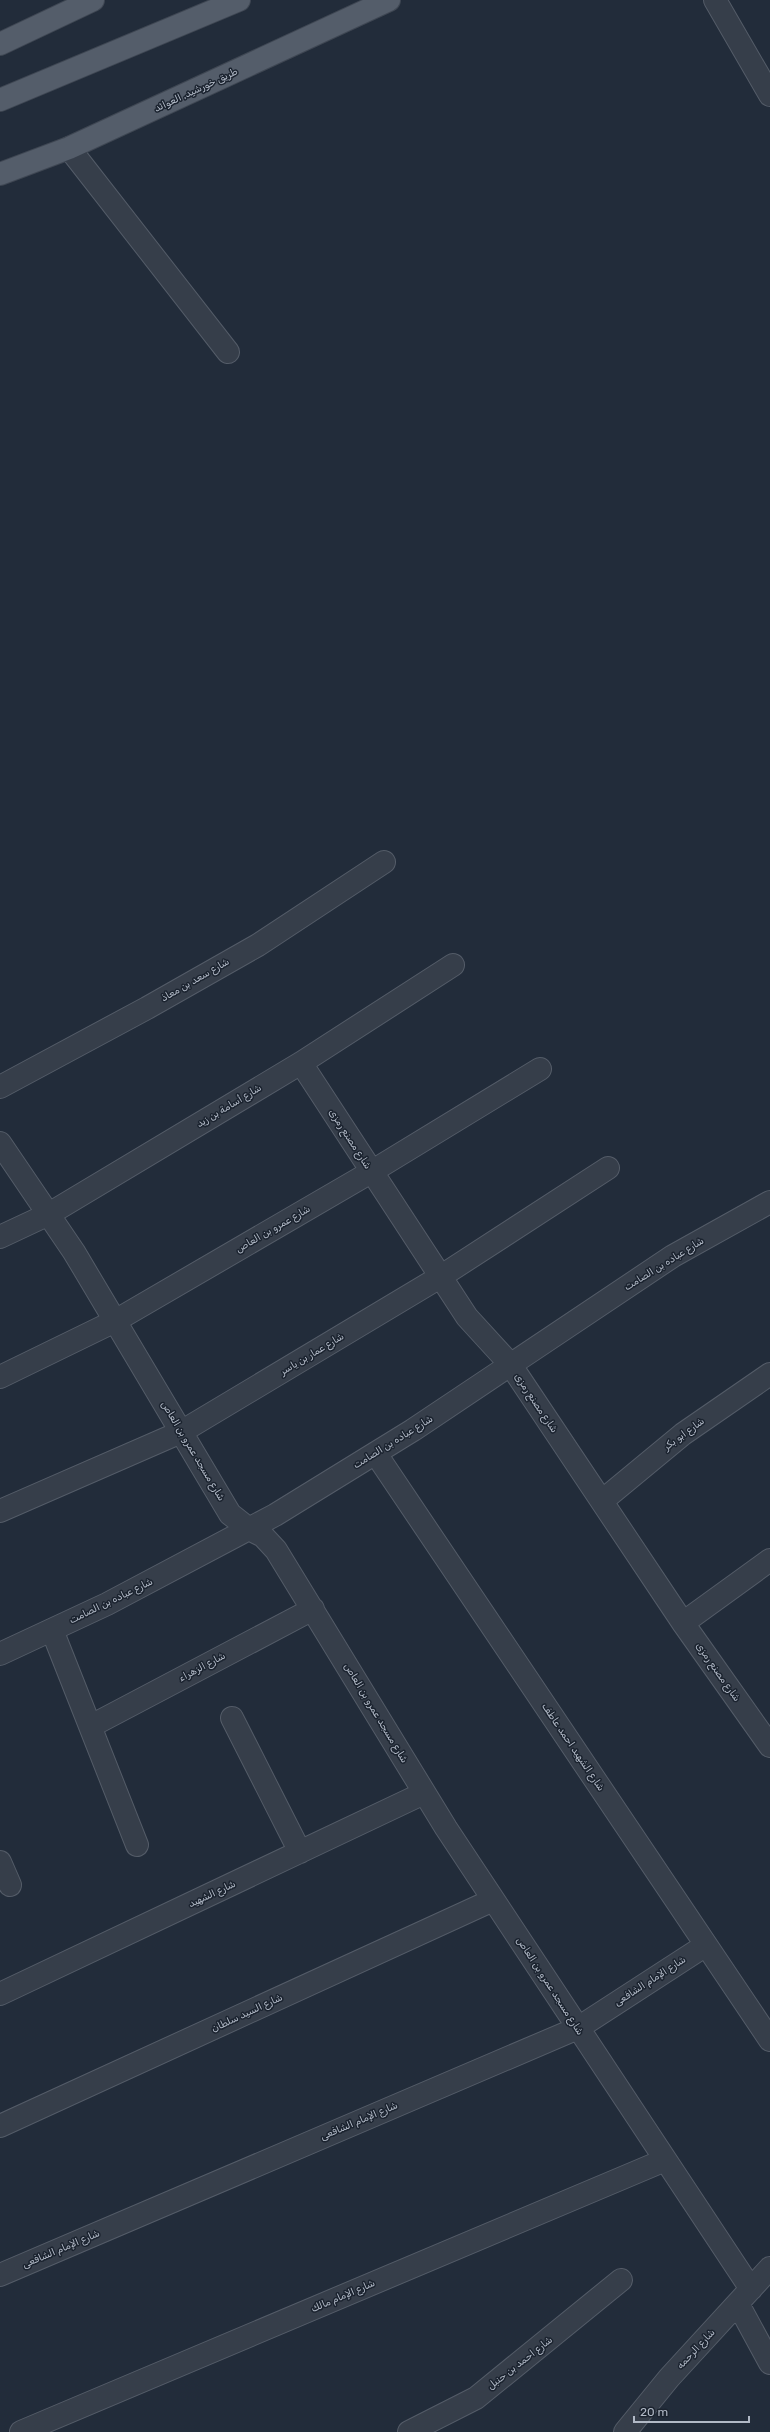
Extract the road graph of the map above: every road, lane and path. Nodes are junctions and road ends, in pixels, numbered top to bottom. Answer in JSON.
{"nodes":[{"id":1,"x":93,"y":0,"type":"edge"},
{"id":2,"x":239,"y":0,"type":"edge"},
{"id":3,"x":389,"y":0,"type":"edge"},
{"id":4,"x":715,"y":0,"type":"edge"},
{"id":5,"x":0,"y":44,"type":"edge"},
{"id":6,"x":770,"y":95,"type":"edge"},
{"id":7,"x":0,"y":100,"type":"edge"},
{"id":8,"x":69,"y":148,"type":"junction"},
{"id":9,"x":0,"y":174,"type":"edge"},
{"id":10,"x":228,"y":352,"type":"dead end"},
{"id":11,"x":384,"y":862,"type":"dead end"},
{"id":12,"x":453,"y":965,"type":"dead end"},
{"id":13,"x":301,"y":1063,"type":"junction"},
{"id":14,"x":540,"y":1069,"type":"dead end"},
{"id":15,"x":0,"y":1087,"type":"edge"},
{"id":16,"x":0,"y":1143,"type":"edge"},
{"id":17,"x":608,"y":1168,"type":"dead end"},
{"id":18,"x":371,"y":1172,"type":"junction"},
{"id":19,"x":770,"y":1202,"type":"edge"},
{"id":20,"x":49,"y":1214,"type":"junction"},
{"id":21,"x":0,"y":1237,"type":"edge"},
{"id":22,"x":440,"y":1277,"type":"junction"},
{"id":23,"x":115,"y":1321,"type":"junction"},
{"id":24,"x":510,"y":1364,"type":"junction"},
{"id":25,"x":770,"y":1374,"type":"edge"},
{"id":26,"x":0,"y":1377,"type":"edge"},
{"id":27,"x":181,"y":1432,"type":"junction"},
{"id":28,"x":376,"y":1454,"type":"junction"},
{"id":29,"x":602,"y":1501,"type":"junction"},
{"id":30,"x":0,"y":1511,"type":"edge"},
{"id":31,"x":249,"y":1529,"type":"junction"},
{"id":32,"x":768,"y":1566,"type":"edge"},
{"id":33,"x":313,"y":1609,"type":"junction"},
{"id":34,"x":683,"y":1622,"type":"junction"},
{"id":35,"x":52,"y":1630,"type":"junction"},
{"id":36,"x":0,"y":1654,"type":"edge"},
{"id":37,"x":232,"y":1718,"type":"dead end"},
{"id":38,"x":91,"y":1726,"type":"junction"},
{"id":39,"x":770,"y":1746,"type":"edge"},
{"id":40,"x":424,"y":1793,"type":"junction"},
{"id":41,"x":137,"y":1845,"type":"dead end"},
{"id":42,"x":300,"y":1852,"type":"junction"},
{"id":43,"x":0,"y":1862,"type":"edge"},
{"id":44,"x":10,"y":1885,"type":"dead end"},
{"id":45,"x":493,"y":1900,"type":"junction"},
{"id":46,"x":706,"y":1945,"type":"junction"},
{"id":47,"x":0,"y":1994,"type":"edge"},
{"id":48,"x":578,"y":2028,"type":"junction"},
{"id":49,"x":770,"y":2040,"type":"edge"},
{"id":50,"x":0,"y":2126,"type":"edge"},
{"id":51,"x":665,"y":2160,"type":"junction"},
{"id":52,"x":770,"y":2268,"type":"edge"},
{"id":53,"x":0,"y":2275,"type":"edge"},
{"id":54,"x":621,"y":2280,"type":"dead end"},
{"id":55,"x":744,"y":2296,"type":"junction"},
{"id":56,"x":770,"y":2363,"type":"edge"},
{"id":57,"x":21,"y":2432,"type":"edge"},
{"id":58,"x":409,"y":2432,"type":"edge"},
{"id":59,"x":625,"y":2432,"type":"edge"}],
"edges":[{"from":1,"to":5,"type":"main road"},
{"from":2,"to":7,"type":"main road"},
{"from":3,"to":8,"type":"main road","name":"طريق خورشيد, العوائد"},
{"from":4,"to":6,"type":"street"},
{"from":8,"to":9,"type":"main road","name":"طريق خورشيد, العوائد"},
{"from":8,"to":10,"type":"street"},
{"from":11,"to":15,"type":"street","name":"شارع سعد بن معاذ"},
{"from":12,"to":13,"type":"street","name":"شارع أسامة بن زيد"},
{"from":13,"to":18,"type":"street","name":"شارع مصنع رمزى"},
{"from":13,"to":20,"type":"street","name":"شارع أسامة بن زيد"},
{"from":14,"to":18,"type":"street","name":"شارع عمرو بن العاص"},
{"from":16,"to":20,"type":"street","name":"شارع مسجد عمرو بن العاص"},
{"from":17,"to":22,"type":"street","name":"شارع عمار بن ياسر"},
{"from":18,"to":22,"type":"street","name":"شارع مصنع رمزى"},
{"from":18,"to":23,"type":"street","name":"شارع عمرو بن العاص"},
{"from":19,"to":24,"type":"street","name":"شارع عباده بن الصامت"},
{"from":20,"to":21,"type":"street","name":"شارع أسامة بن زيد"},
{"from":20,"to":23,"type":"street","name":"شارع مسجد عمرو بن العاص"},
{"from":22,"to":24,"type":"street","name":"شارع مصنع رمزى"},
{"from":22,"to":27,"type":"street","name":"شارع عمار بن ياسر"},
{"from":23,"to":26,"type":"street","name":"شارع عمرو بن العاص"},
{"from":23,"to":27,"type":"street","name":"شارع مسجد عمرو بن العاص"},
{"from":24,"to":28,"type":"street","name":"شارع عباده بن الصامت"},
{"from":24,"to":29,"type":"street","name":"شارع مصنع رمزى"},
{"from":25,"to":29,"type":"street","name":"شارع ابو بكر"},
{"from":27,"to":30,"type":"street","name":"شارع عمار بن ياسر"},
{"from":27,"to":31,"type":"street","name":"شارع مسجد عمرو بن العاص"},
{"from":28,"to":31,"type":"street","name":"شارع عباده بن الصامت"},
{"from":28,"to":46,"type":"street","name":"شارع الشهيد احمد عاطف"},
{"from":29,"to":34,"type":"street","name":"شارع مصنع رمزى"},
{"from":31,"to":33,"type":"street","name":"شارع مسجد عمرو بن العاص"},
{"from":31,"to":35,"type":"street","name":"شارع عباده بن الصامت"},
{"from":32,"to":34,"type":"street"},
{"from":33,"to":38,"type":"street","name":"شارع الزهراء"},
{"from":33,"to":40,"type":"street","name":"شارع مسجد عمرو بن العاص"},
{"from":34,"to":39,"type":"street","name":"شارع مصنع رمزى"},
{"from":35,"to":36,"type":"street","name":"شارع عباده بن الصامت"},
{"from":35,"to":38,"type":"street"},
{"from":37,"to":42,"type":"street"},
{"from":38,"to":41,"type":"street"},
{"from":40,"to":42,"type":"street","name":"شارع الشهيد"},
{"from":40,"to":45,"type":"street","name":"شارع مسجد عمرو بن العاص"},
{"from":42,"to":47,"type":"street","name":"شارع الشهيد"},
{"from":43,"to":44,"type":"street"},
{"from":45,"to":48,"type":"street","name":"شارع مسجد عمرو بن العاص"},
{"from":45,"to":50,"type":"street","name":"شارع السيد سلطان"},
{"from":46,"to":48,"type":"street","name":"شارع الإمام الشافعى"},
{"from":46,"to":49,"type":"street","name":"شارع الشهيد احمد عاطف"},
{"from":48,"to":51,"type":"street","name":"شارع مسجد عمرو بن العاص"},
{"from":48,"to":53,"type":"street","name":"شارع الإمام الشافعى"},
{"from":51,"to":55,"type":"street","name":"شارع مسجد عمرو بن العاص"},
{"from":51,"to":57,"type":"street","name":"شارع الإمام مالك"},
{"from":52,"to":55,"type":"street","name":"شارع الرحمه"},
{"from":54,"to":58,"type":"street","name":"شارع احمد بن حنبل"},
{"from":55,"to":56,"type":"street","name":"شارع مسجد عمرو بن العاص"},
{"from":55,"to":59,"type":"street","name":"شارع الرحمه"}]}
